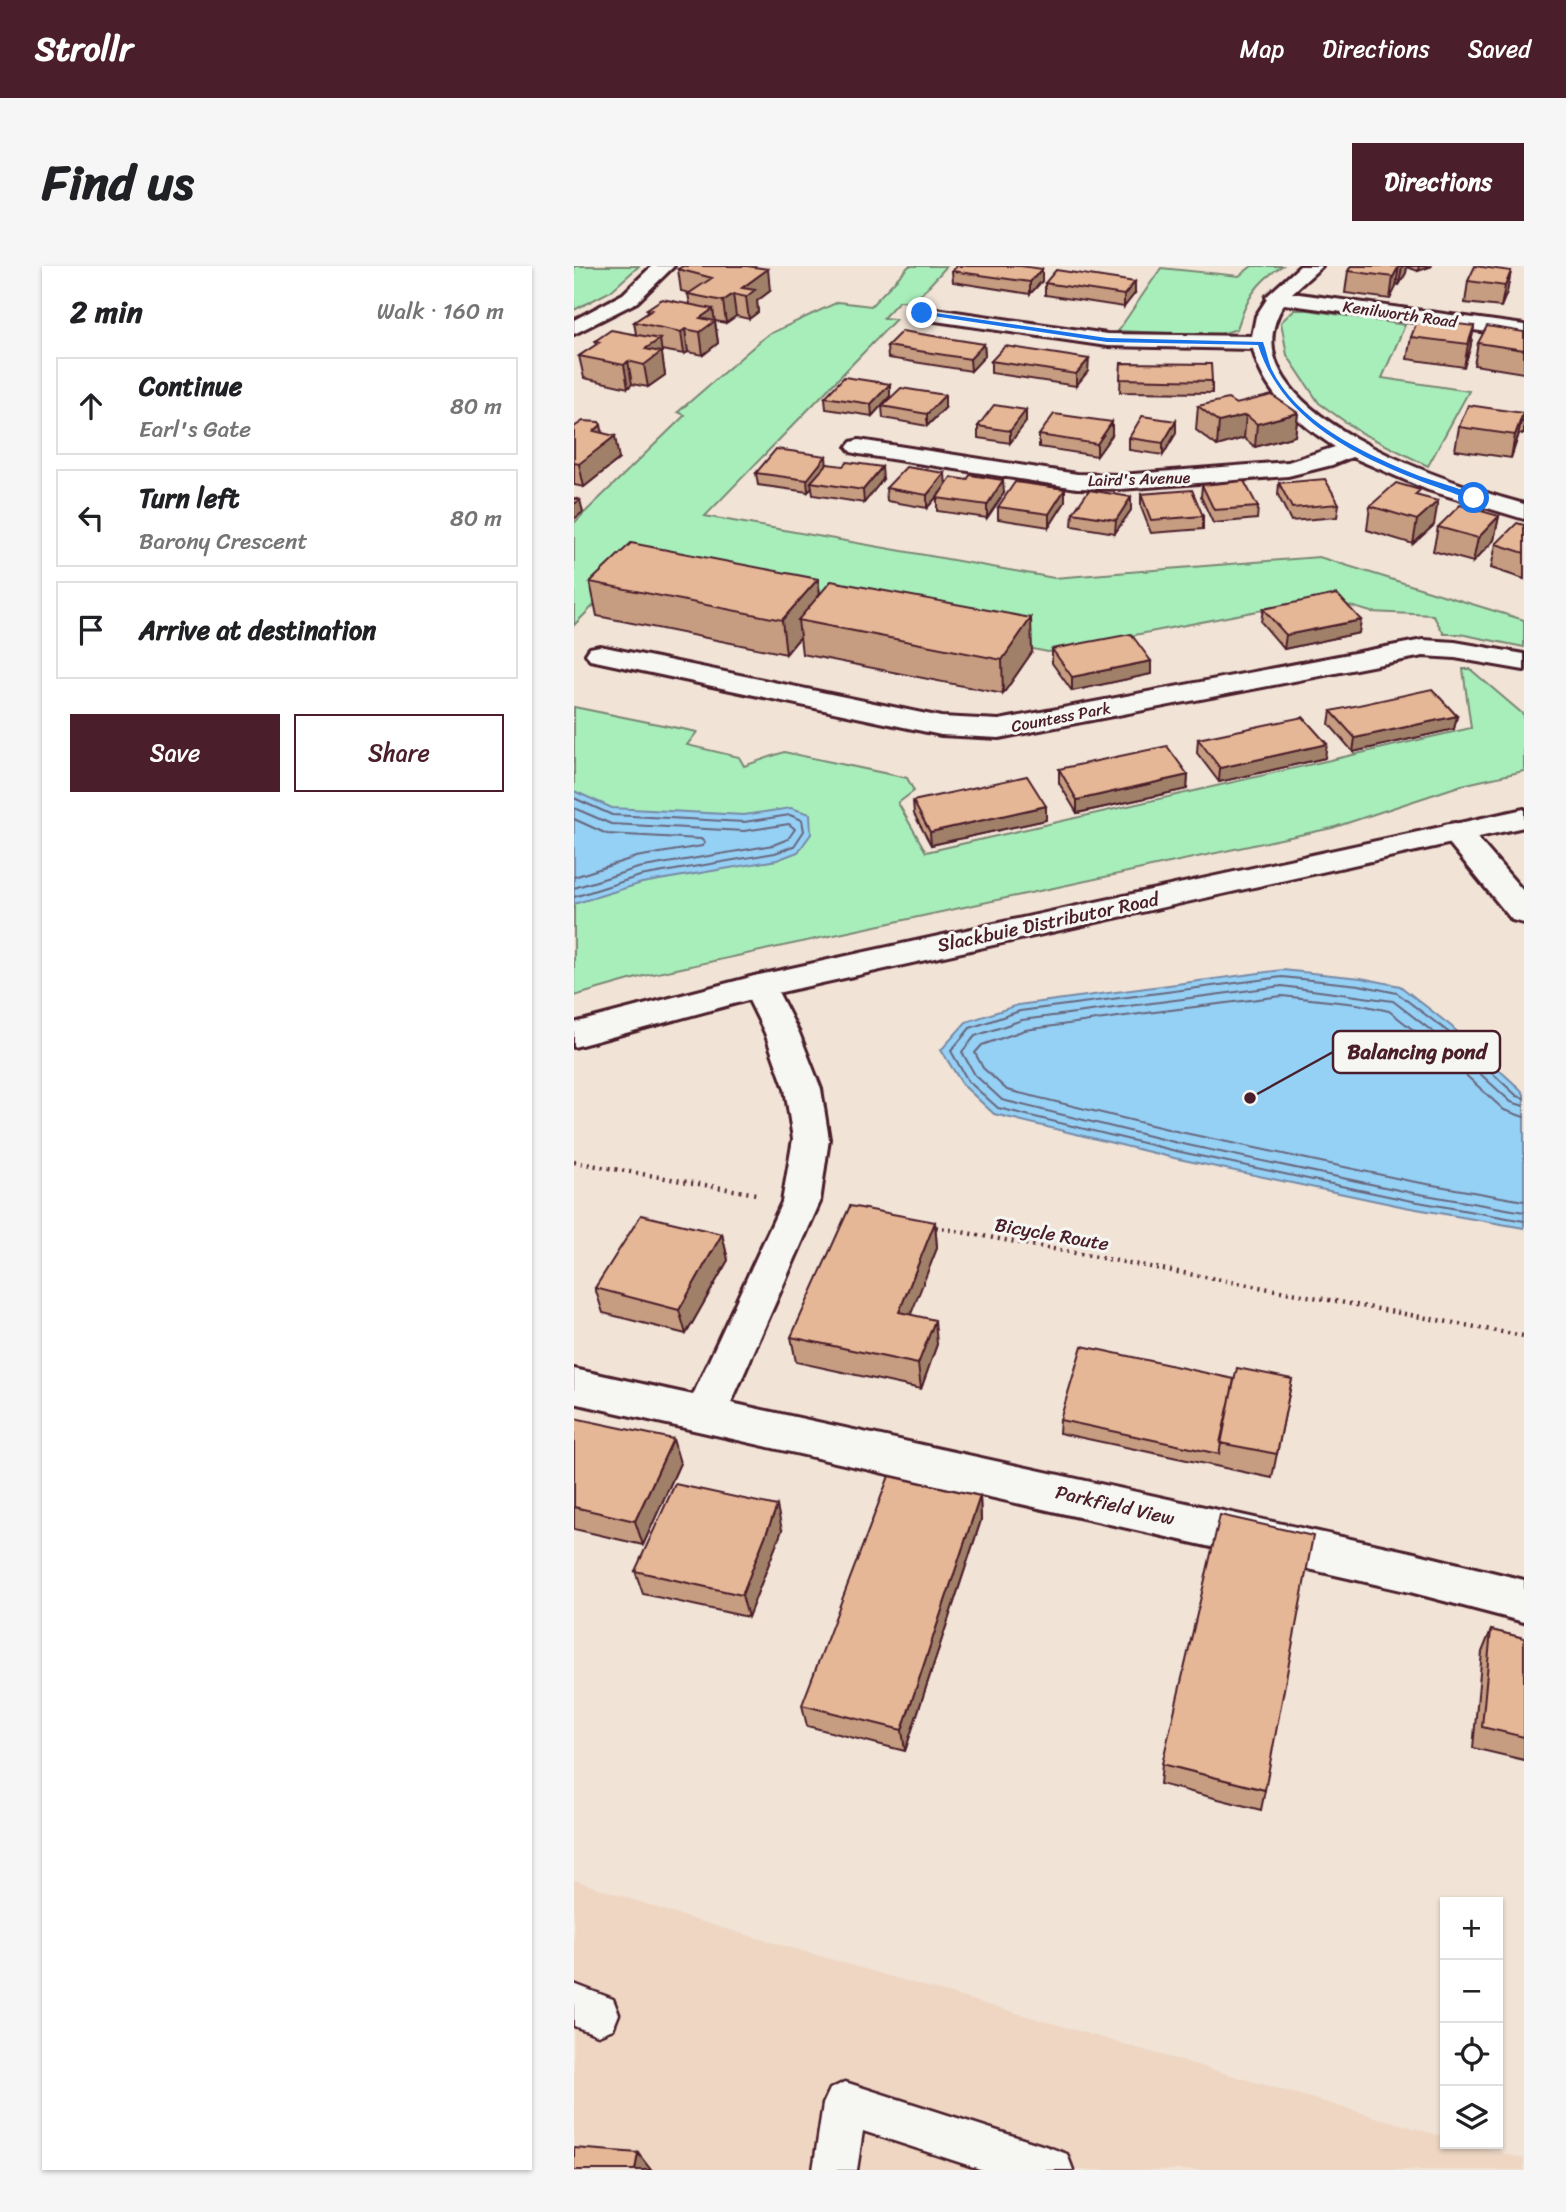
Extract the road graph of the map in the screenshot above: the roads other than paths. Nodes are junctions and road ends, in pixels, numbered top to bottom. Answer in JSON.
{"nodes":[{"id":1,"x":664,"y":266,"type":"edge"},
{"id":2,"x":1311,"y":266,"type":"edge"},
{"id":3,"x":1276,"y":297,"type":"junction"},
{"id":4,"x":922,"y":313,"type":"dead end"},
{"id":5,"x":574,"y":328,"type":"edge"},
{"id":6,"x":1524,"y":331,"type":"edge"},
{"id":7,"x":1260,"y":343,"type":"junction"},
{"id":8,"x":942,"y":433,"type":"dead end"},
{"id":9,"x":859,"y":447,"type":"dead end"},
{"id":10,"x":1353,"y":449,"type":"junction"},
{"id":11,"x":922,"y":457,"type":"junction"},
{"id":12,"x":1524,"y":512,"type":"edge"},
{"id":13,"x":600,"y":654,"type":"dead end"},
{"id":14,"x":1524,"y":662,"type":"edge"},
{"id":15,"x":1524,"y":818,"type":"edge"},
{"id":16,"x":1455,"y":832,"type":"junction"},
{"id":17,"x":1524,"y":913,"type":"edge"},
{"id":18,"x":759,"y":986,"type":"junction"},
{"id":19,"x":574,"y":1035,"type":"edge"},
{"id":20,"x":574,"y":1386,"type":"edge"},
{"id":21,"x":706,"y":1413,"type":"junction"},
{"id":22,"x":1524,"y":1601,"type":"edge"},
{"id":23,"x":835,"y":2170,"type":"edge"},
{"id":24,"x":1051,"y":2170,"type":"edge"}],
"edges":[{"from":1,"to":5,"type":"street"},
{"from":2,"to":3,"type":"street"},
{"from":3,"to":6,"type":"street","name":"Kenilworth Road"},
{"from":3,"to":7,"type":"street"},
{"from":4,"to":7,"type":"street"},
{"from":7,"to":10,"type":"street"},
{"from":8,"to":11,"type":"street"},
{"from":9,"to":11,"type":"street","name":"Laird's Avenue"},
{"from":10,"to":11,"type":"street","name":"Laird's Avenue"},
{"from":10,"to":12,"type":"street"},
{"from":13,"to":14,"type":"street","name":"Countess Park"},
{"from":15,"to":16,"type":"street","name":"Slackbuie Distributor Road"},
{"from":16,"to":17,"type":"street"},
{"from":16,"to":18,"type":"street","name":"Slackbuie Distributor Road"},
{"from":18,"to":19,"type":"street","name":"Slackbuie Distributor Road"},
{"from":18,"to":21,"type":"street"},
{"from":20,"to":21,"type":"street","name":"Parkfield View"},
{"from":21,"to":22,"type":"street","name":"Parkfield View"},
{"from":23,"to":24,"type":"lane"}]}
